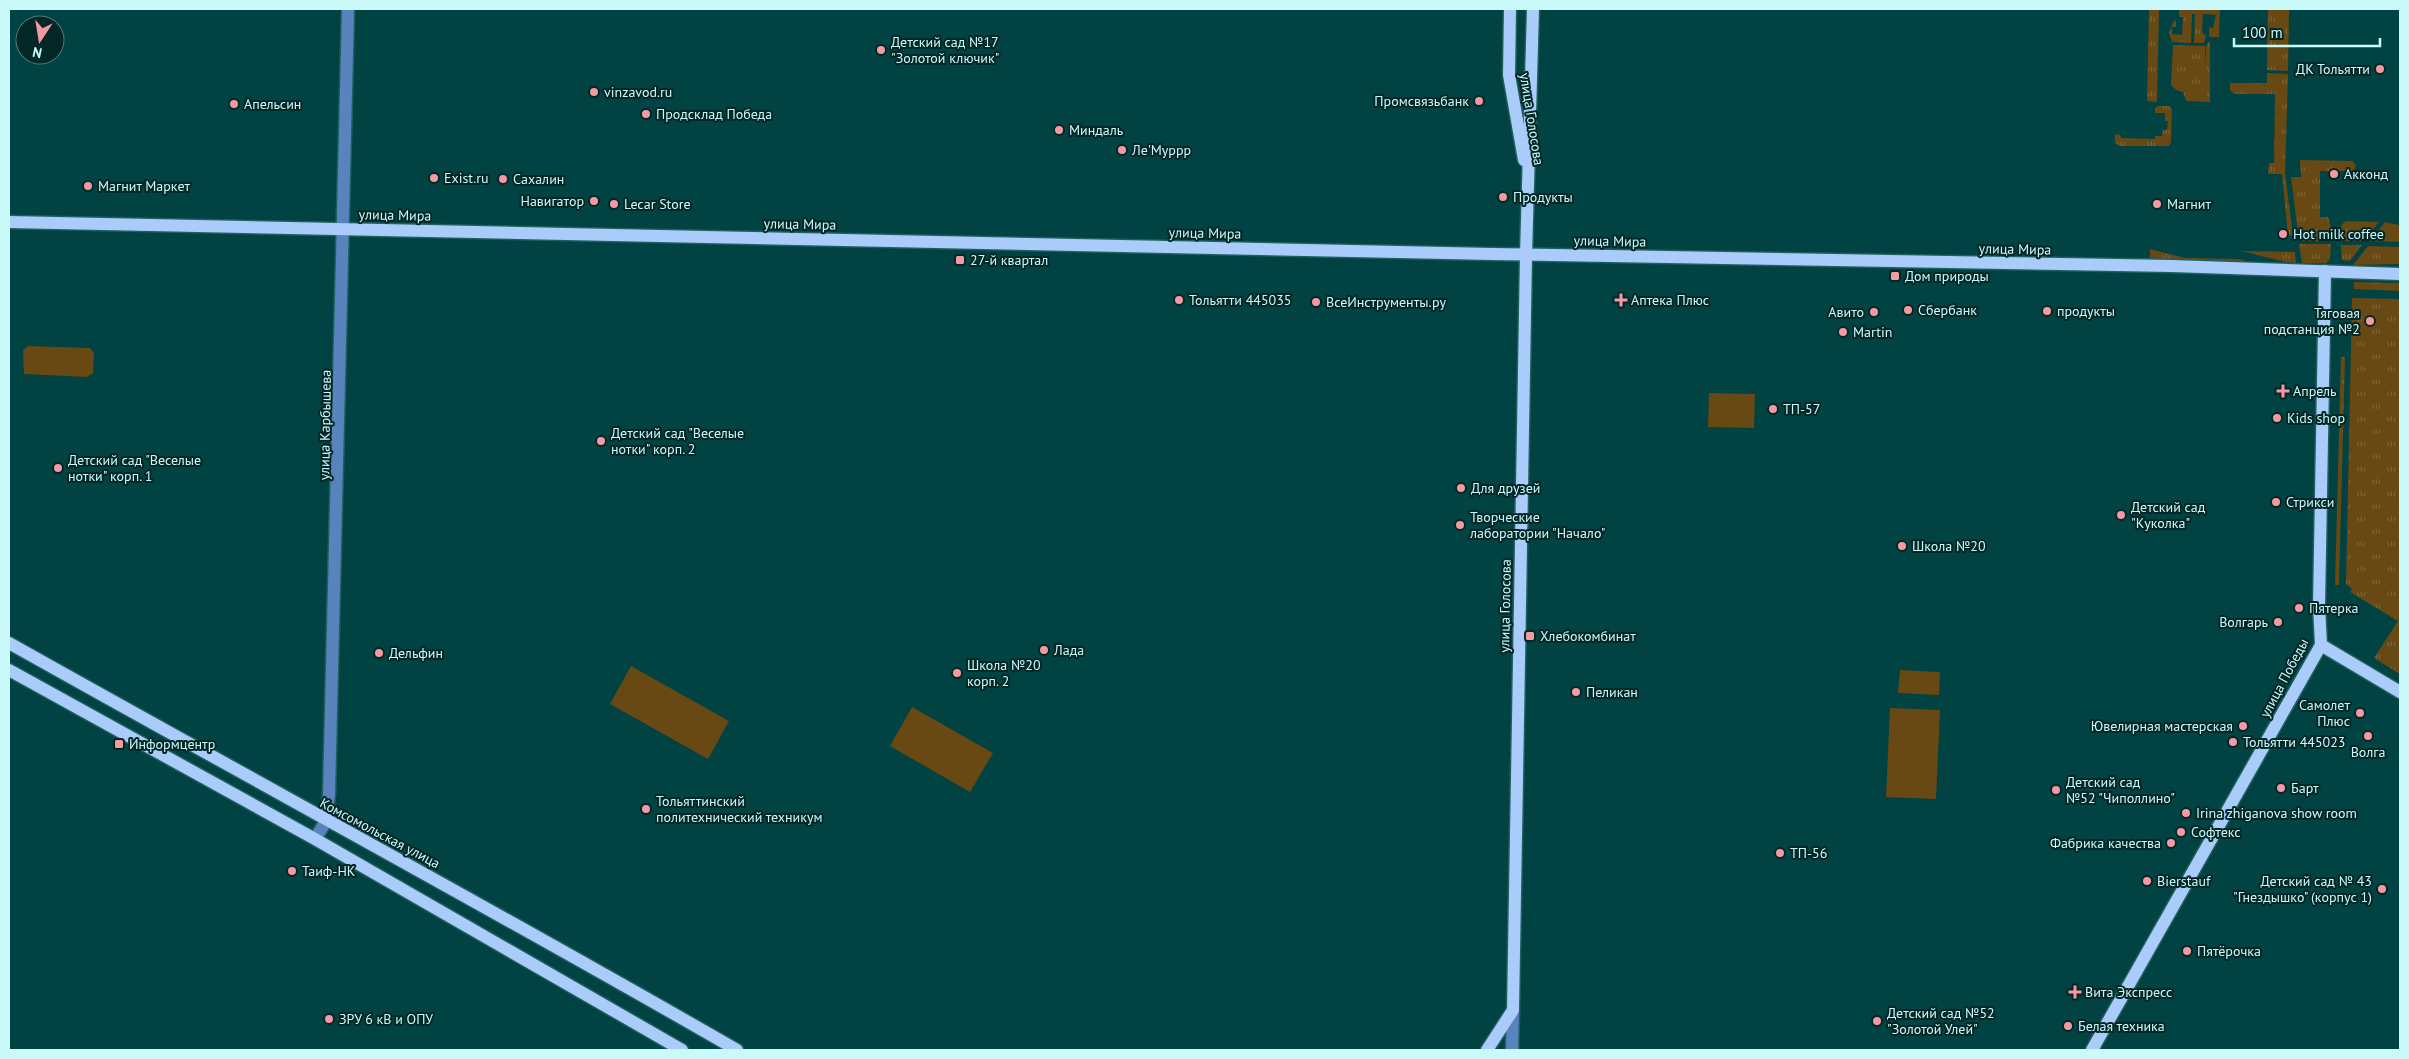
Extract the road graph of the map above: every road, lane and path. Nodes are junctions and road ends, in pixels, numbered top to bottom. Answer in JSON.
{"nodes":[{"id":1,"x":348,"y":9,"type":"edge"},
{"id":2,"x":1510,"y":9,"type":"edge"},
{"id":3,"x":1533,"y":9,"type":"edge"},
{"id":4,"x":1509,"y":75,"type":"junction"},
{"id":5,"x":1532,"y":76,"type":"junction"},
{"id":6,"x":1528,"y":203,"type":"junction"},
{"id":7,"x":9,"y":222,"type":"edge"},
{"id":8,"x":343,"y":229,"type":"junction"},
{"id":9,"x":1526,"y":255,"type":"junction"},
{"id":10,"x":2325,"y":271,"type":"junction"},
{"id":11,"x":2400,"y":274,"type":"edge"},
{"id":12,"x":9,"y":643,"type":"edge"},
{"id":13,"x":2321,"y":645,"type":"junction"},
{"id":14,"x":9,"y":670,"type":"edge"},
{"id":15,"x":91,"y":689,"type":"junction"},
{"id":16,"x":2400,"y":692,"type":"edge"},
{"id":17,"x":78,"y":709,"type":"junction"},
{"id":18,"x":326,"y":821,"type":"junction"},
{"id":19,"x":315,"y":839,"type":"junction"},
{"id":20,"x":1513,"y":1010,"type":"junction"},
{"id":21,"x":682,"y":1050,"type":"edge"},
{"id":22,"x":737,"y":1050,"type":"edge"},
{"id":23,"x":1487,"y":1050,"type":"edge"},
{"id":24,"x":1512,"y":1050,"type":"edge"},
{"id":25,"x":2092,"y":1050,"type":"edge"}],
"edges":[{"from":1,"to":8,"type":"street","name":"улица Карбышева"},
{"from":2,"to":4,"type":"main road","name":"улица Голосова"},
{"from":3,"to":5,"type":"main road","name":"улица Голосова"},
{"from":4,"to":5,"type":"main road"},
{"from":4,"to":6,"type":"main road","name":"улица Голосова"},
{"from":5,"to":6,"type":"main road","name":"улица Голосова"},
{"from":6,"to":9,"type":"main road","name":"улица Голосова"},
{"from":7,"to":8,"type":"main road","name":"улица Мира"},
{"from":8,"to":9,"type":"main road","name":"улица Мира"},
{"from":8,"to":18,"type":"street","name":"улица Карбышева"},
{"from":9,"to":10,"type":"main road","name":"улица Мира"},
{"from":9,"to":20,"type":"main road","name":"улица Голосова"},
{"from":10,"to":11,"type":"main road","name":"улица Мира"},
{"from":10,"to":13,"type":"main road","name":"улица Победы"},
{"from":12,"to":15,"type":"main road","name":"Комсомольская улица"},
{"from":13,"to":16,"type":"main road"},
{"from":13,"to":25,"type":"main road","name":"улица Победы"},
{"from":14,"to":17,"type":"main road"},
{"from":15,"to":17,"type":"main road"},
{"from":15,"to":18,"type":"main road","name":"Комсомольская улица"},
{"from":17,"to":19,"type":"main road"},
{"from":18,"to":19,"type":"street","name":"улица Карбышева"},
{"from":18,"to":22,"type":"main road","name":"Комсомольская улица"},
{"from":19,"to":21,"type":"main road"},
{"from":20,"to":23,"type":"main road"},
{"from":20,"to":24,"type":"street"}]}
